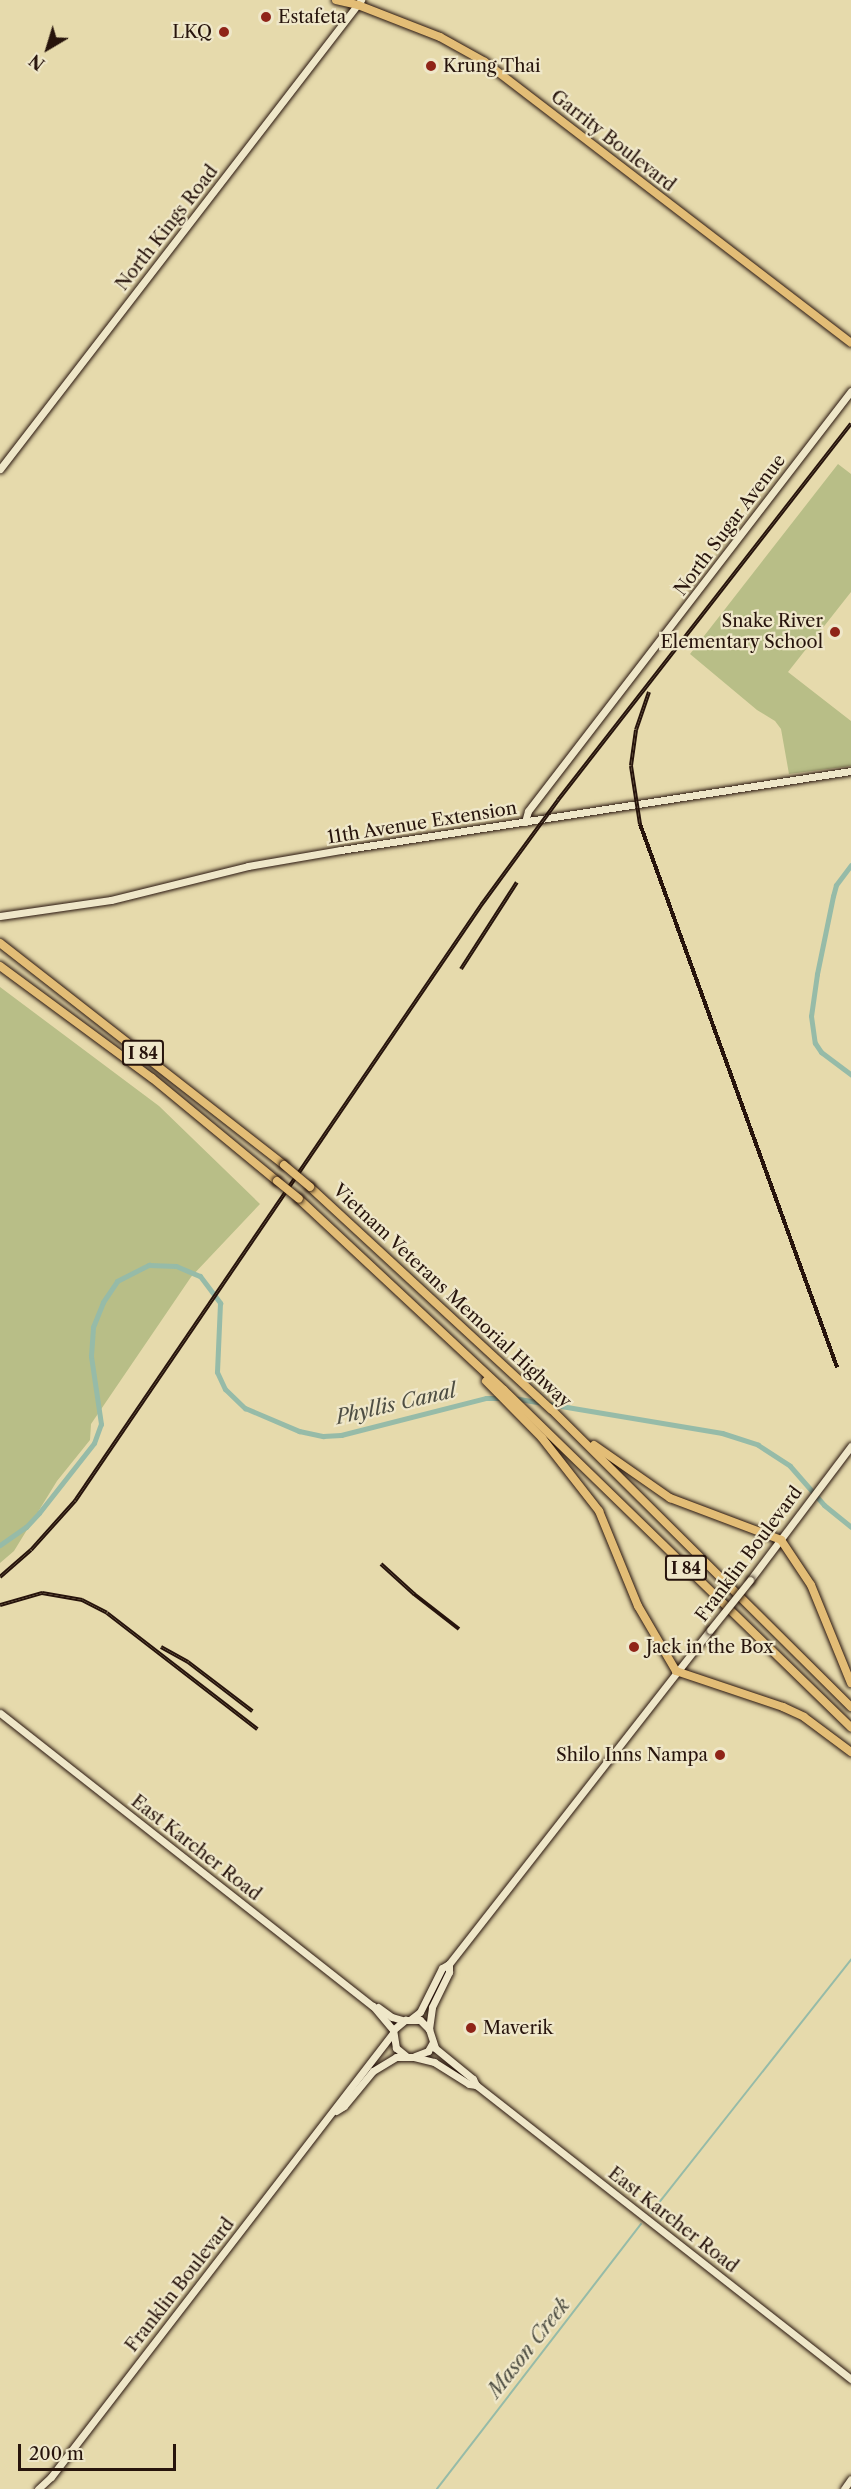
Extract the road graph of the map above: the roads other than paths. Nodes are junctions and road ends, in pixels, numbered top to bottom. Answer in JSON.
{"nodes":[{"id":1,"x":336,"y":0,"type":"edge"},
{"id":2,"x":361,"y":2,"type":"edge"},
{"id":3,"x":851,"y":343,"type":"edge"},
{"id":4,"x":851,"y":391,"type":"edge"},
{"id":5,"x":0,"y":469,"type":"edge"},
{"id":6,"x":851,"y":771,"type":"edge"},
{"id":7,"x":525,"y":822,"type":"junction"},
{"id":8,"x":0,"y":916,"type":"edge"},
{"id":9,"x":0,"y":943,"type":"edge"},
{"id":10,"x":0,"y":966,"type":"edge"},
{"id":11,"x":440,"y":1329,"type":"junction"},
{"id":12,"x":517,"y":1408,"type":"junction"},
{"id":13,"x":551,"y":1409,"type":"junction"},
{"id":14,"x":851,"y":1446,"type":"edge"},
{"id":15,"x":781,"y":1540,"type":"junction"},
{"id":16,"x":676,"y":1671,"type":"junction"},
{"id":17,"x":851,"y":1683,"type":"edge"},
{"id":18,"x":851,"y":1707,"type":"edge"},
{"id":19,"x":0,"y":1713,"type":"edge"},
{"id":20,"x":851,"y":1728,"type":"edge"},
{"id":21,"x":851,"y":1752,"type":"edge"},
{"id":22,"x":449,"y":1964,"type":"junction"},
{"id":23,"x":373,"y":2006,"type":"junction"},
{"id":24,"x":411,"y":2019,"type":"junction"},
{"id":25,"x":403,"y":2020,"type":"junction"},
{"id":26,"x":429,"y":2029,"type":"junction"},
{"id":27,"x":393,"y":2032,"type":"junction"},
{"id":28,"x":433,"y":2042,"type":"junction"},
{"id":29,"x":410,"y":2057,"type":"junction"},
{"id":30,"x":476,"y":2085,"type":"junction"},
{"id":31,"x":334,"y":2112,"type":"junction"},
{"id":32,"x":851,"y":2379,"type":"edge"},
{"id":33,"x":51,"y":2477,"type":"junction"},
{"id":34,"x":851,"y":2479,"type":"edge"},
{"id":35,"x":38,"y":2489,"type":"edge"},
{"id":36,"x":46,"y":2489,"type":"edge"},
{"id":37,"x":843,"y":2489,"type":"edge"}],
"edges":[{"from":1,"to":2,"type":"main road","name":"Garrity Boulevard"},
{"from":2,"to":3,"type":"main road","name":"Garrity Boulevard"},
{"from":2,"to":5,"type":"street","name":"North Kings Road"},
{"from":4,"to":7,"type":"street","name":"North Sugar Avenue"},
{"from":6,"to":7,"type":"street","name":"11th Avenue Extension"},
{"from":7,"to":8,"type":"street","name":"11th Avenue Extension"},
{"from":9,"to":13,"type":"highway","name":"Vietnam Veterans Memorial Highway","number":"I 84","bridge":true},
{"from":10,"to":11,"type":"highway","name":"Vietnam Veterans Memorial Highway","number":"I 84","bridge":true},
{"from":11,"to":12,"type":"highway"},
{"from":11,"to":12,"type":"highway","number":"I 84"},
{"from":12,"to":16,"type":"highway"},
{"from":12,"to":20,"type":"highway","name":"Vietnam Veterans Memorial Highway","number":"I 84"},
{"from":13,"to":15,"type":"highway"},
{"from":13,"to":18,"type":"highway","name":"Vietnam Veterans Memorial Highway","number":"I 84"},
{"from":14,"to":15,"type":"street","name":"Franklin Boulevard"},
{"from":15,"to":16,"type":"street","name":"Franklin Boulevard","bridge":true},
{"from":15,"to":17,"type":"highway"},
{"from":16,"to":21,"type":"highway"},
{"from":16,"to":22,"type":"street","name":"Franklin Boulevard"},
{"from":19,"to":23,"type":"street","name":"East Karcher Road"},
{"from":22,"to":24,"type":"street","name":"Franklin Boulevard"},
{"from":22,"to":26,"type":"street","name":"Franklin Boulevard"},
{"from":23,"to":25,"type":"street"},
{"from":23,"to":27,"type":"street"},
{"from":24,"to":25,"type":"street"},
{"from":24,"to":26,"type":"street"},
{"from":25,"to":27,"type":"street"},
{"from":26,"to":28,"type":"street"},
{"from":27,"to":29,"type":"street"},
{"from":27,"to":31,"type":"street","name":"Franklin Boulevard"},
{"from":28,"to":29,"type":"street"},
{"from":28,"to":30,"type":"street"},
{"from":29,"to":30,"type":"street"},
{"from":29,"to":31,"type":"street","name":"Franklin Boulevard"},
{"from":30,"to":32,"type":"street","name":"East Karcher Road"},
{"from":31,"to":33,"type":"street","name":"Franklin Boulevard"},
{"from":33,"to":35,"type":"street","name":"Franklin Boulevard"},
{"from":33,"to":36,"type":"street","name":"Franklin Boulevard"},
{"from":34,"to":37,"type":"street"}]}
